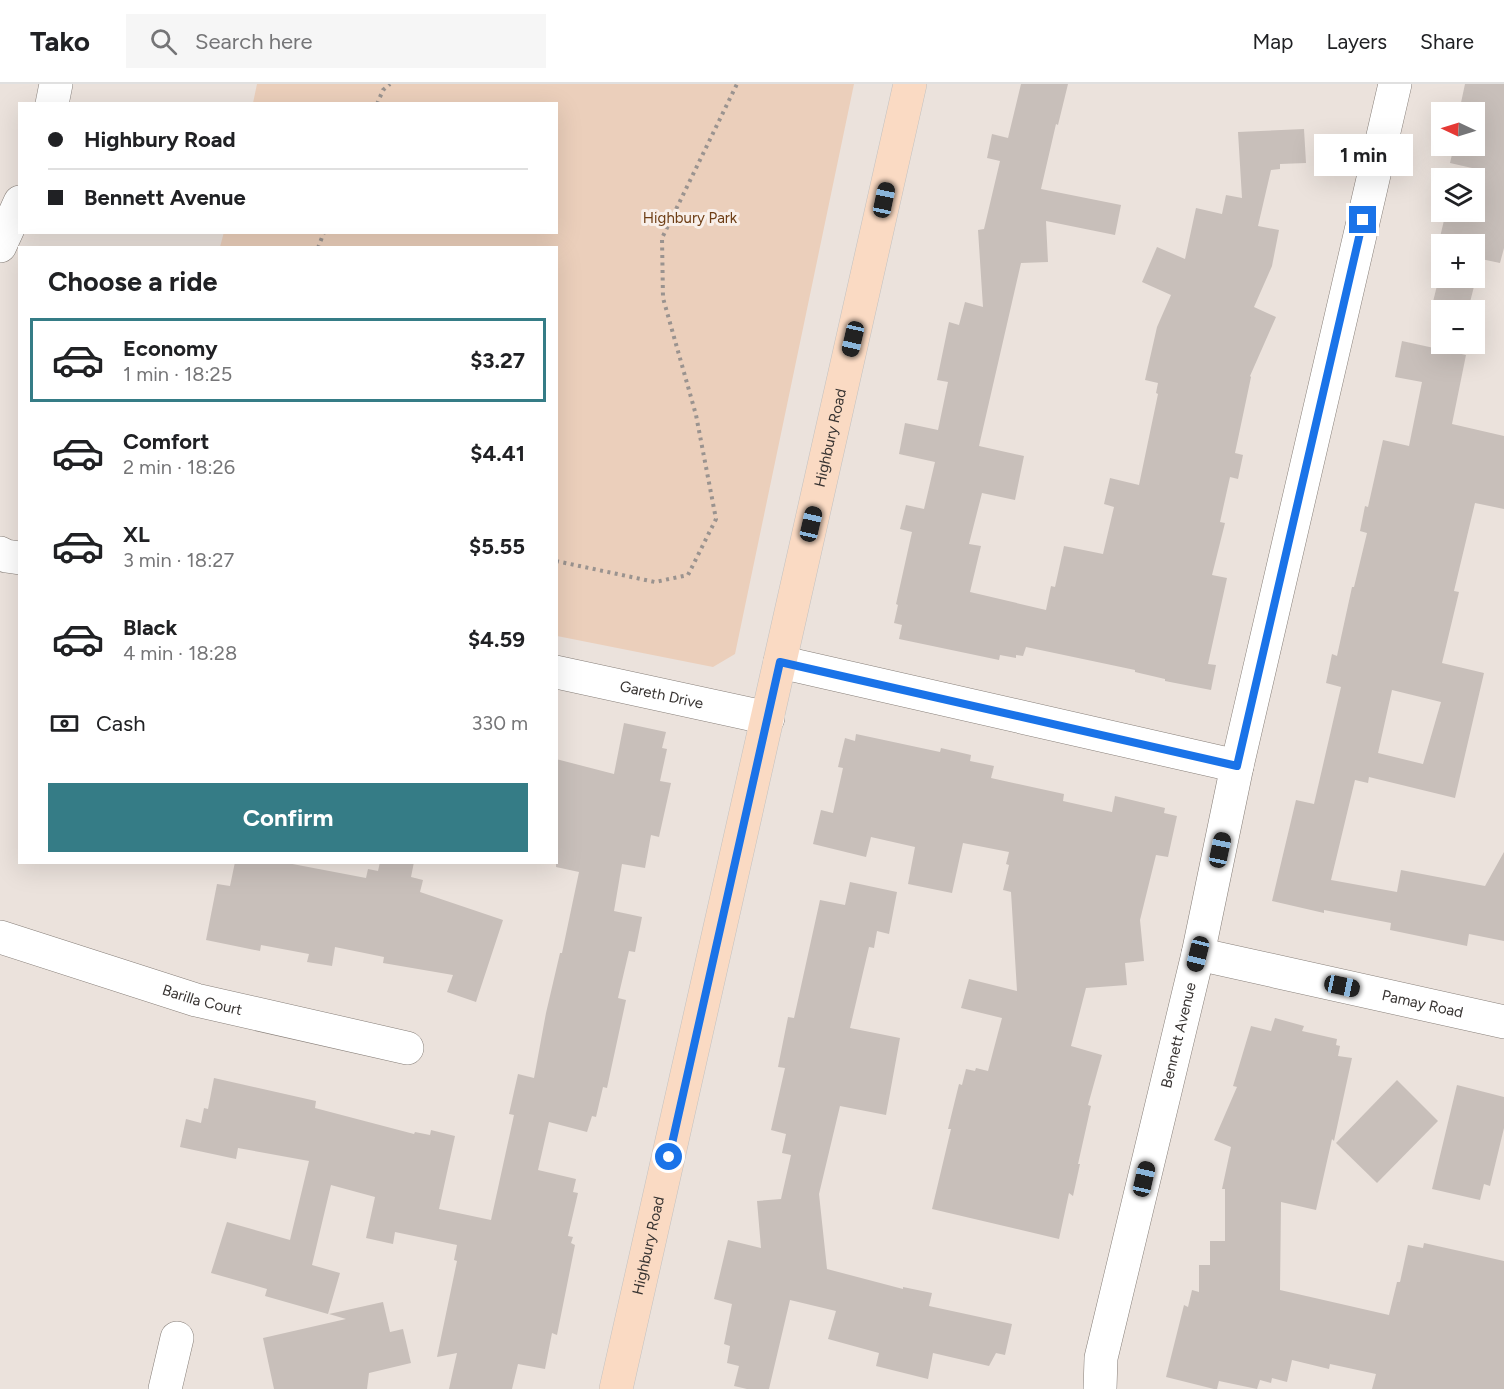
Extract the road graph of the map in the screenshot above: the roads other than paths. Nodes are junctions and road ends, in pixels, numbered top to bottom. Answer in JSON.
{"nodes":[{"id":1,"x":56,"y":84,"type":"edge"},
{"id":2,"x":910,"y":84,"type":"edge"},
{"id":3,"x":1395,"y":84,"type":"edge"},
{"id":4,"x":52,"y":102,"type":"edge"},
{"id":5,"x":18,"y":206,"type":"edge"},
{"id":6,"x":0,"y":246,"type":"edge"},
{"id":7,"x":780,"y":662,"type":"junction"},
{"id":8,"x":558,"y":672,"type":"edge"},
{"id":9,"x":768,"y":717,"type":"junction"},
{"id":10,"x":1237,"y":766,"type":"junction"},
{"id":11,"x":0,"y":937,"type":"edge"},
{"id":12,"x":1198,"y":954,"type":"junction"},
{"id":13,"x":1504,"y":1022,"type":"edge"},
{"id":14,"x":407,"y":1048,"type":"dead end"},
{"id":15,"x":177,"y":1338,"type":"dead end"},
{"id":16,"x":165,"y":1389,"type":"edge"},
{"id":17,"x":616,"y":1389,"type":"edge"},
{"id":18,"x":1101,"y":1389,"type":"edge"}],
"edges":[{"from":1,"to":4,"type":"street"},
{"from":2,"to":7,"type":"main road","name":"Highbury Road"},
{"from":3,"to":10,"type":"street","name":"Bennett Avenue"},
{"from":5,"to":6,"type":"street"},
{"from":7,"to":9,"type":"main road","name":"Highbury Road"},
{"from":7,"to":10,"type":"street"},
{"from":8,"to":9,"type":"street","name":"Gareth Drive"},
{"from":9,"to":17,"type":"main road","name":"Highbury Road"},
{"from":10,"to":12,"type":"street","name":"Bennett Avenue"},
{"from":11,"to":14,"type":"street","name":"Barilla Court"},
{"from":12,"to":13,"type":"street","name":"Pamay Road"},
{"from":12,"to":18,"type":"street","name":"Bennett Avenue"},
{"from":15,"to":16,"type":"street"}]}
